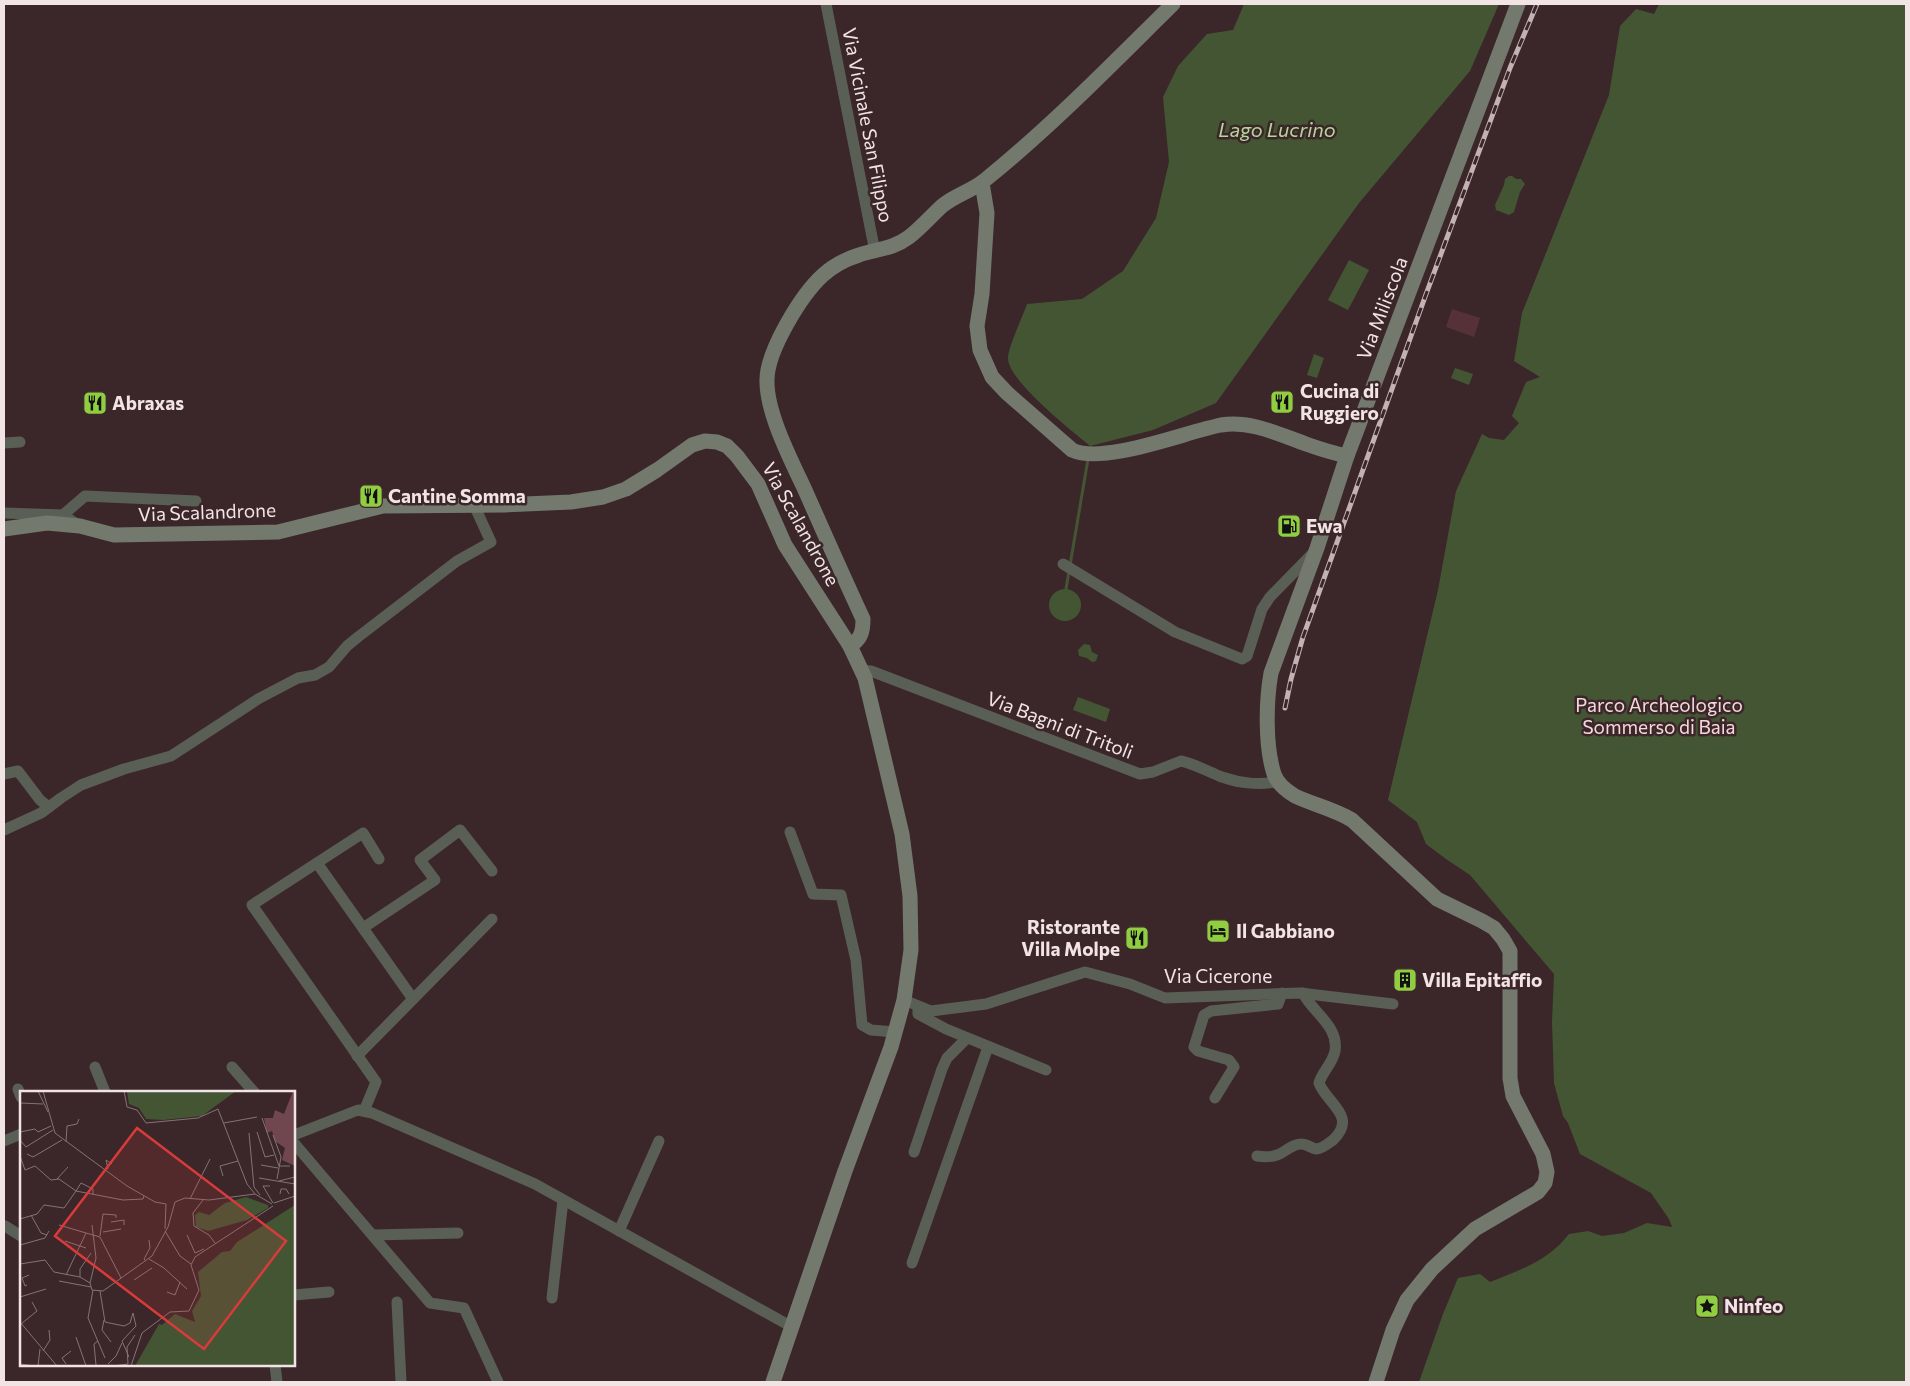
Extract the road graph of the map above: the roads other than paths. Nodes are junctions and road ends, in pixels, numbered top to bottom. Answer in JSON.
{"nodes":[{"id":1,"x":826,"y":4,"type":"edge"},
{"id":2,"x":1173,"y":4,"type":"edge"},
{"id":3,"x":1518,"y":4,"type":"edge"},
{"id":4,"x":982,"y":182,"type":"junction"},
{"id":5,"x":875,"y":252,"type":"junction"},
{"id":6,"x":20,"y":442,"type":"dead end"},
{"id":7,"x":4,"y":443,"type":"edge"},
{"id":8,"x":1347,"y":456,"type":"junction"},
{"id":9,"x":196,"y":500,"type":"dead end"},
{"id":10,"x":474,"y":505,"type":"junction"},
{"id":11,"x":4,"y":513,"type":"edge"},
{"id":12,"x":63,"y":514,"type":"junction"},
{"id":13,"x":80,"y":526,"type":"junction"},
{"id":14,"x":4,"y":529,"type":"edge"},
{"id":15,"x":1317,"y":548,"type":"junction"},
{"id":16,"x":1068,"y":567,"type":"dead end"},
{"id":17,"x":1288,"y":578,"type":"junction"},
{"id":18,"x":1302,"y":590,"type":"junction"},
{"id":19,"x":850,"y":646,"type":"junction"},
{"id":20,"x":862,"y":670,"type":"junction"},
{"id":21,"x":4,"y":774,"type":"edge"},
{"id":22,"x":1278,"y":781,"type":"junction"},
{"id":23,"x":49,"y":807,"type":"junction"},
{"id":24,"x":4,"y":830,"type":"edge"},
{"id":25,"x":790,"y":832,"type":"dead end"},
{"id":26,"x":379,"y":859,"type":"dead end"},
{"id":27,"x":317,"y":863,"type":"junction"},
{"id":28,"x":492,"y":871,"type":"dead end"},
{"id":29,"x":492,"y":919,"type":"dead end"},
{"id":30,"x":363,"y":928,"type":"junction"},
{"id":31,"x":1282,"y":993,"type":"junction"},
{"id":32,"x":1303,"y":993,"type":"junction"},
{"id":33,"x":413,"y":999,"type":"junction"},
{"id":34,"x":911,"y":1003,"type":"junction"},
{"id":35,"x":1393,"y":1004,"type":"dead end"},
{"id":36,"x":895,"y":1032,"type":"junction"},
{"id":37,"x":967,"y":1038,"type":"junction"},
{"id":38,"x":988,"y":1047,"type":"junction"},
{"id":39,"x":357,"y":1056,"type":"junction"},
{"id":40,"x":95,"y":1067,"type":"dead end"},
{"id":41,"x":232,"y":1067,"type":"dead end"},
{"id":42,"x":1046,"y":1070,"type":"dead end"},
{"id":43,"x":105,"y":1091,"type":"edge"},
{"id":44,"x":253,"y":1091,"type":"edge"},
{"id":45,"x":1215,"y":1098,"type":"dead end"},
{"id":46,"x":364,"y":1111,"type":"junction"},
{"id":47,"x":20,"y":1134,"type":"edge"},
{"id":48,"x":295,"y":1135,"type":"edge"},
{"id":49,"x":4,"y":1141,"type":"edge"},
{"id":50,"x":659,"y":1141,"type":"dead end"},
{"id":51,"x":295,"y":1144,"type":"edge"},
{"id":52,"x":914,"y":1152,"type":"dead end"},
{"id":53,"x":1257,"y":1156,"type":"dead end"},
{"id":54,"x":563,"y":1200,"type":"junction"},
{"id":55,"x":4,"y":1227,"type":"edge"},
{"id":56,"x":619,"y":1231,"type":"junction"},
{"id":57,"x":458,"y":1233,"type":"dead end"},
{"id":58,"x":20,"y":1235,"type":"edge"},
{"id":59,"x":373,"y":1235,"type":"junction"},
{"id":60,"x":912,"y":1263,"type":"dead end"},
{"id":61,"x":329,"y":1292,"type":"dead end"},
{"id":62,"x":295,"y":1295,"type":"edge"},
{"id":63,"x":552,"y":1298,"type":"dead end"},
{"id":64,"x":397,"y":1302,"type":"dead end"},
{"id":65,"x":792,"y":1327,"type":"junction"},
{"id":66,"x":274,"y":1366,"type":"edge"},
{"id":67,"x":277,"y":1382,"type":"edge"},
{"id":68,"x":401,"y":1382,"type":"edge"},
{"id":69,"x":498,"y":1382,"type":"edge"},
{"id":70,"x":773,"y":1382,"type":"edge"},
{"id":71,"x":1376,"y":1382,"type":"edge"}],
"edges":[{"from":1,"to":5,"type":"street","name":"Via Vicinale San Filippo"},
{"from":2,"to":4,"type":"street"},
{"from":3,"to":8,"type":"street","name":"Via Miliscola"},
{"from":4,"to":5,"type":"street"},
{"from":4,"to":8,"type":"street"},
{"from":5,"to":19,"type":"street"},
{"from":6,"to":7,"type":"street"},
{"from":8,"to":15,"type":"street","name":"Via Miliscola"},
{"from":9,"to":12,"type":"street"},
{"from":10,"to":13,"type":"street","name":"Via Scalandrone"},
{"from":10,"to":19,"type":"street","name":"Via Scalandrone"},
{"from":10,"to":23,"type":"street"},
{"from":11,"to":12,"type":"street"},
{"from":12,"to":13,"type":"street"},
{"from":13,"to":14,"type":"street","name":"Via Scalandrone"},
{"from":15,"to":17,"type":"street"},
{"from":15,"to":18,"type":"street","name":"Via Miliscola"},
{"from":16,"to":17,"type":"street"},
{"from":17,"to":18,"type":"street"},
{"from":18,"to":22,"type":"street","name":"Via Miliscola"},
{"from":19,"to":20,"type":"street","name":"Via Scalandrone"},
{"from":20,"to":22,"type":"street","name":"Via Bagni di Tritoli"},
{"from":20,"to":34,"type":"street","name":"Via Scalandrone"},
{"from":21,"to":23,"type":"street"},
{"from":22,"to":71,"type":"street"},
{"from":23,"to":24,"type":"street"},
{"from":25,"to":36,"type":"street"},
{"from":26,"to":27,"type":"street"},
{"from":27,"to":30,"type":"street"},
{"from":27,"to":39,"type":"street"},
{"from":28,"to":30,"type":"street"},
{"from":29,"to":33,"type":"street"},
{"from":30,"to":33,"type":"street"},
{"from":31,"to":32,"type":"street","name":"Via Cicerone"},
{"from":31,"to":34,"type":"street","name":"Via Cicerone"},
{"from":31,"to":45,"type":"street"},
{"from":32,"to":35,"type":"street","name":"Via Cicerone"},
{"from":32,"to":53,"type":"street"},
{"from":33,"to":39,"type":"street"},
{"from":34,"to":36,"type":"street","name":"Via Scalandrone"},
{"from":34,"to":37,"type":"street"},
{"from":36,"to":65,"type":"street","name":"Via Scalandrone"},
{"from":37,"to":38,"type":"street"},
{"from":37,"to":52,"type":"street"},
{"from":38,"to":42,"type":"street"},
{"from":38,"to":60,"type":"street"},
{"from":39,"to":46,"type":"street"},
{"from":40,"to":43,"type":"street"},
{"from":41,"to":44,"type":"street"},
{"from":46,"to":48,"type":"street"},
{"from":46,"to":54,"type":"street"},
{"from":47,"to":49,"type":"street"},
{"from":50,"to":56,"type":"street"},
{"from":51,"to":59,"type":"street"},
{"from":54,"to":56,"type":"street"},
{"from":54,"to":63,"type":"street"},
{"from":55,"to":58,"type":"street"},
{"from":56,"to":65,"type":"street"},
{"from":57,"to":59,"type":"street"},
{"from":59,"to":69,"type":"street"},
{"from":61,"to":62,"type":"street"},
{"from":64,"to":68,"type":"street"},
{"from":65,"to":70,"type":"street","name":"Via Scalandrone"},
{"from":66,"to":67,"type":"street"}]}
